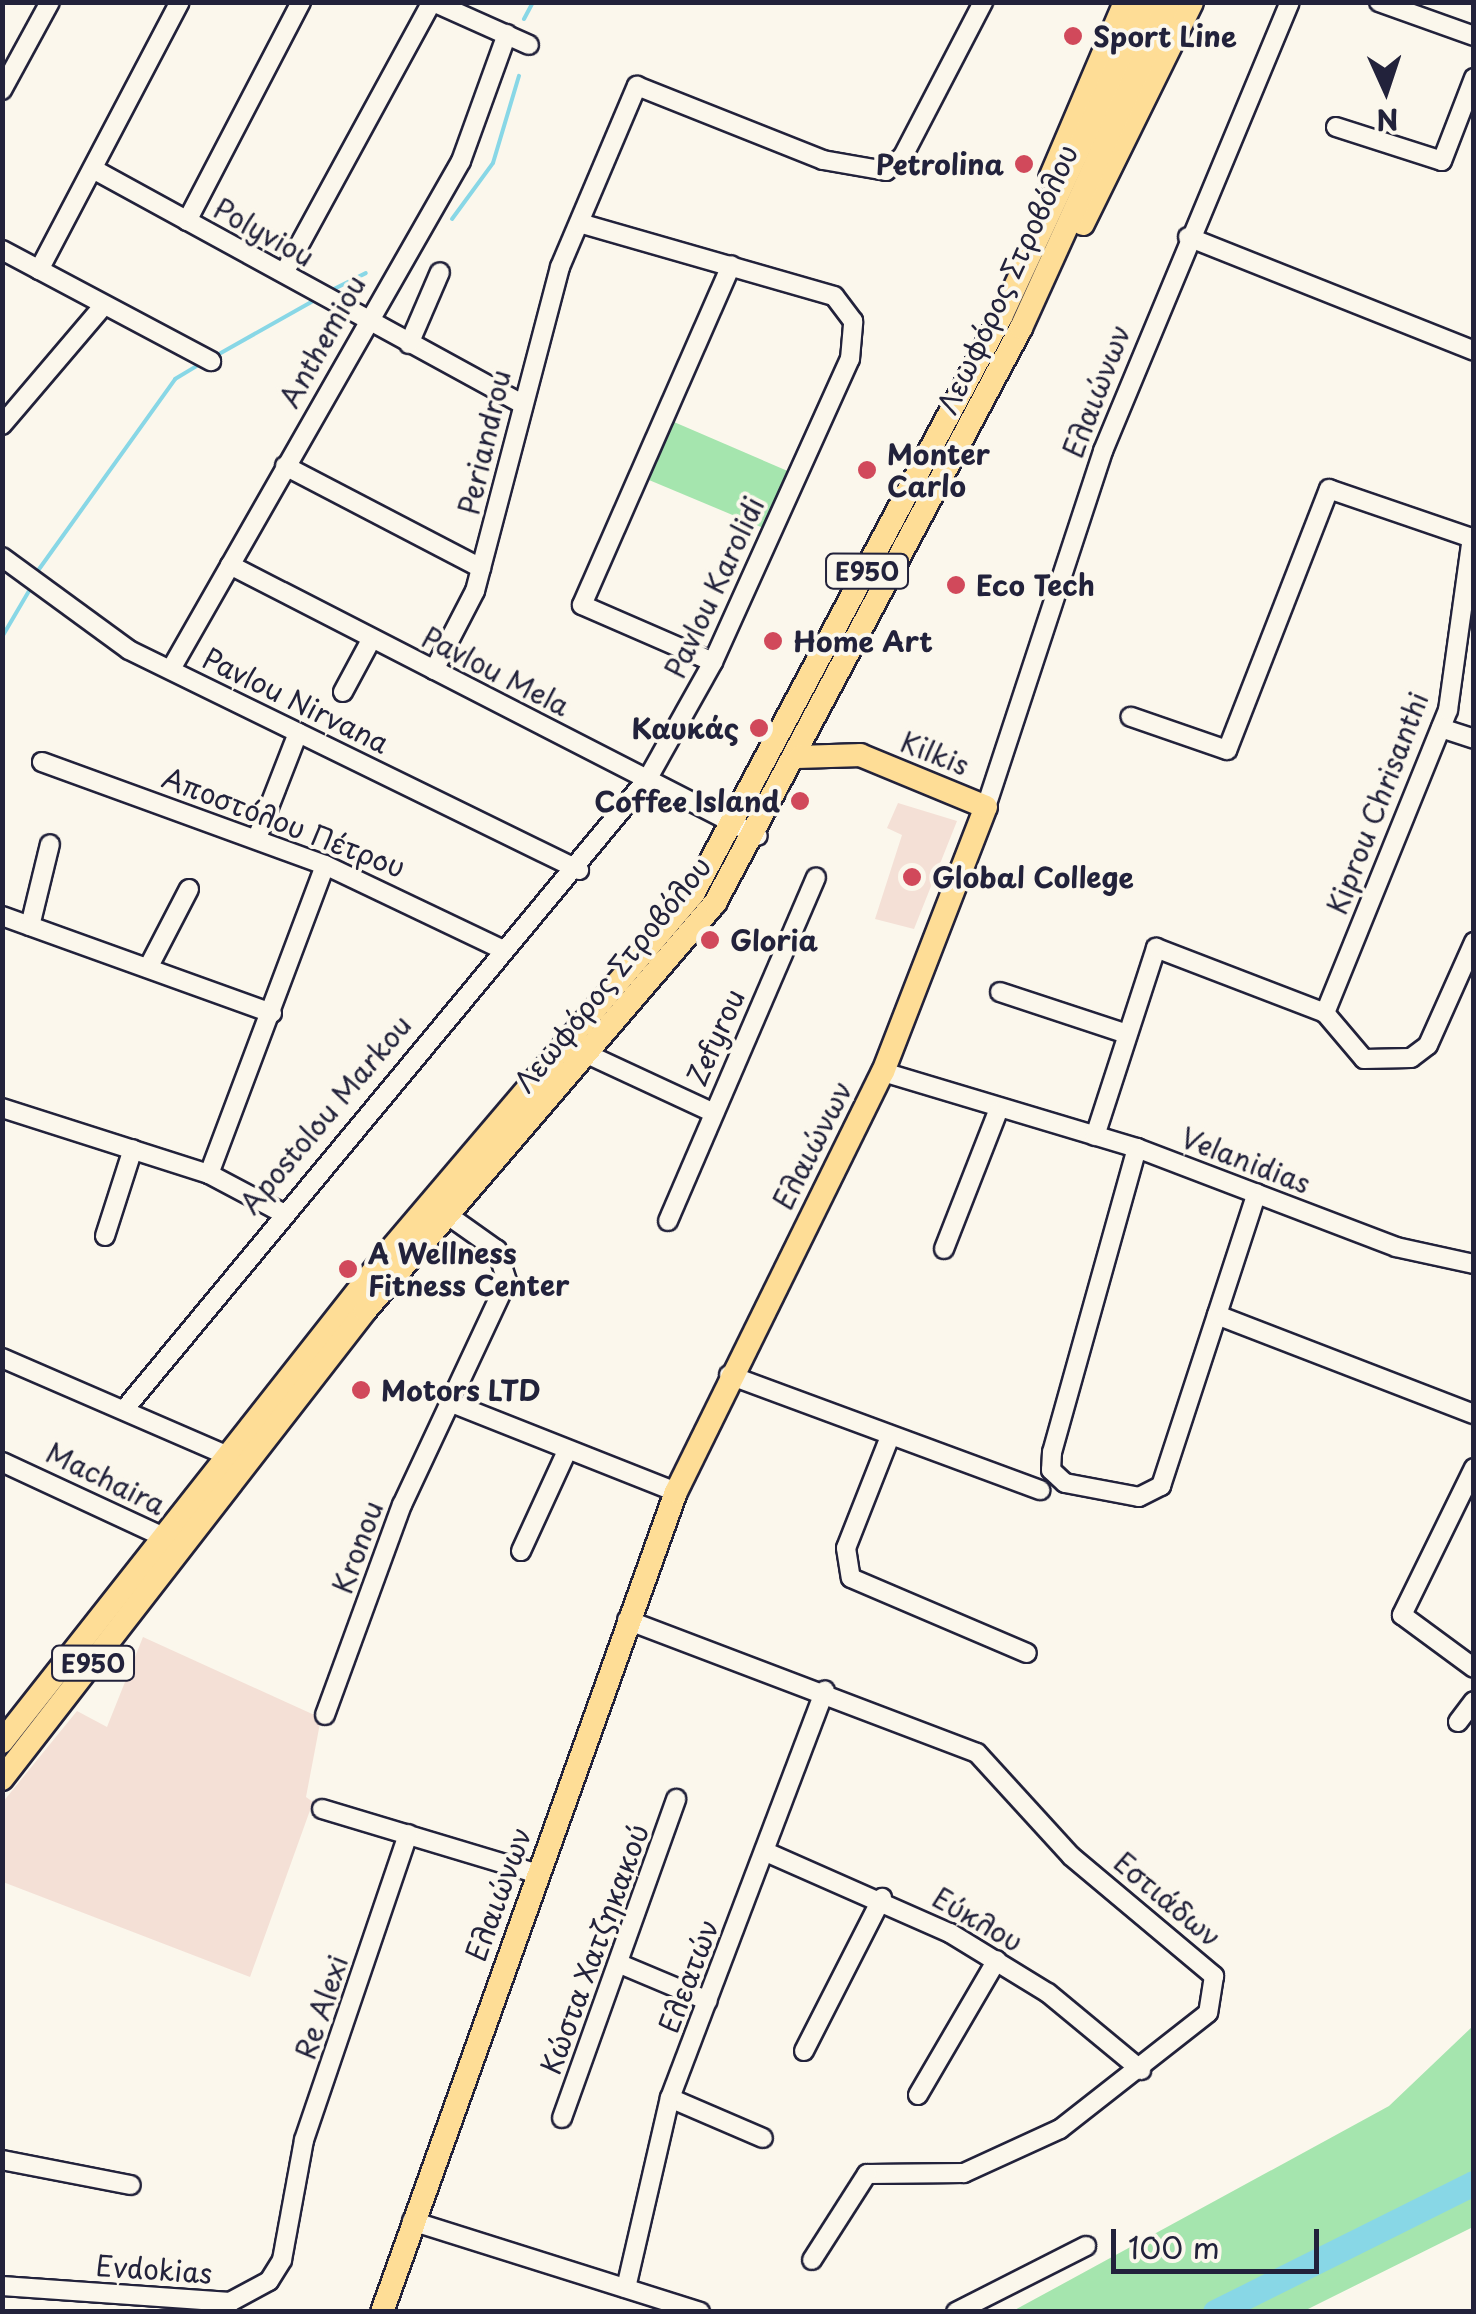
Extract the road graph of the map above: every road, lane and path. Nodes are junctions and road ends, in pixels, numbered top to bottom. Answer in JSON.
{"nodes":[{"id":1,"x":50,"y":2,"type":"edge"},
{"id":2,"x":180,"y":2,"type":"edge"},
{"id":3,"x":301,"y":2,"type":"edge"},
{"id":4,"x":432,"y":2,"type":"edge"},
{"id":5,"x":983,"y":2,"type":"edge"},
{"id":6,"x":1125,"y":2,"type":"edge"},
{"id":7,"x":1146,"y":2,"type":"edge"},
{"id":8,"x":1169,"y":2,"type":"edge"},
{"id":9,"x":1192,"y":2,"type":"edge"},
{"id":10,"x":1290,"y":2,"type":"edge"},
{"id":11,"x":1379,"y":2,"type":"edge"},
{"id":12,"x":508,"y":34,"type":"junction"},
{"id":13,"x":1474,"y":36,"type":"edge"},
{"id":14,"x":529,"y":45,"type":"dead end"},
{"id":15,"x":1474,"y":78,"type":"edge"},
{"id":16,"x":2,"y":90,"type":"edge"},
{"id":17,"x":1336,"y":128,"type":"dead end"},
{"id":18,"x":93,"y":168,"type":"junction"},
{"id":19,"x":187,"y":222,"type":"junction"},
{"id":20,"x":580,"y":223,"type":"junction"},
{"id":21,"x":1188,"y":238,"type":"junction"},
{"id":22,"x":2,"y":250,"type":"edge"},
{"id":23,"x":730,"y":265,"type":"junction"},
{"id":24,"x":39,"y":270,"type":"junction"},
{"id":25,"x":440,"y":272,"type":"dead end"},
{"id":26,"x":284,"y":273,"type":"junction"},
{"id":27,"x":104,"y":305,"type":"junction"},
{"id":28,"x":364,"y":319,"type":"junction"},
{"id":29,"x":1011,"y":323,"type":"junction"},
{"id":30,"x":410,"y":344,"type":"junction"},
{"id":31,"x":1474,"y":350,"type":"edge"},
{"id":32,"x":211,"y":361,"type":"dead end"},
{"id":33,"x":519,"y":402,"type":"junction"},
{"id":34,"x":2,"y":425,"type":"edge"},
{"id":35,"x":285,"y":466,"type":"junction"},
{"id":36,"x":2,"y":557,"type":"edge"},
{"id":37,"x":230,"y":566,"type":"junction"},
{"id":38,"x":481,"y":568,"type":"junction"},
{"id":39,"x":372,"y":640,"type":"junction"},
{"id":40,"x":714,"y":662,"type":"junction"},
{"id":41,"x":171,"y":669,"type":"junction"},
{"id":42,"x":434,"y":670,"type":"junction"},
{"id":43,"x":343,"y":692,"type":"dead end"},
{"id":44,"x":826,"y":708,"type":"junction"},
{"id":45,"x":1132,"y":717,"type":"dead end"},
{"id":46,"x":1440,"y":728,"type":"junction"},
{"id":47,"x":298,"y":733,"type":"junction"},
{"id":48,"x":1474,"y":738,"type":"edge"},
{"id":49,"x":860,"y":755,"type":"junction"},
{"id":50,"x":800,"y":757,"type":"junction"},
{"id":51,"x":42,"y":762,"type":"dead end"},
{"id":52,"x":648,"y":778,"type":"junction"},
{"id":53,"x":986,"y":807,"type":"junction"},
{"id":54,"x":747,"y":831,"type":"junction"},
{"id":55,"x":257,"y":838,"type":"junction"},
{"id":56,"x":50,"y":844,"type":"dead end"},
{"id":57,"x":325,"y":865,"type":"junction"},
{"id":58,"x":579,"y":870,"type":"junction"},
{"id":59,"x":816,"y":877,"type":"dead end"},
{"id":60,"x":189,"y":889,"type":"dead end"},
{"id":61,"x":2,"y":916,"type":"edge"},
{"id":62,"x":30,"y":926,"type":"junction"},
{"id":63,"x":1474,"y":942,"type":"edge"},
{"id":64,"x":499,"y":948,"type":"junction"},
{"id":65,"x":148,"y":968,"type":"junction"},
{"id":66,"x":1000,"y":992,"type":"dead end"},
{"id":67,"x":272,"y":1013,"type":"junction"},
{"id":68,"x":1324,"y":1013,"type":"junction"},
{"id":69,"x":1127,"y":1034,"type":"junction"},
{"id":70,"x":578,"y":1050,"type":"junction"},
{"id":71,"x":883,"y":1072,"type":"junction"},
{"id":72,"x":2,"y":1108,"type":"edge"},
{"id":73,"x":998,"y":1111,"type":"junction"},
{"id":74,"x":712,"y":1112,"type":"junction"},
{"id":75,"x":1095,"y":1136,"type":"junction"},
{"id":76,"x":1137,"y":1148,"type":"junction"},
{"id":77,"x":133,"y":1149,"type":"junction"},
{"id":78,"x":210,"y":1174,"type":"junction"},
{"id":79,"x":1257,"y":1193,"type":"junction"},
{"id":80,"x":279,"y":1212,"type":"junction"},
{"id":81,"x":449,"y":1216,"type":"junction"},
{"id":82,"x":668,"y":1221,"type":"dead end"},
{"id":83,"x":106,"y":1236,"type":"dead end"},
{"id":84,"x":1474,"y":1241,"type":"edge"},
{"id":85,"x":944,"y":1249,"type":"dead end"},
{"id":86,"x":1470,"y":1263,"type":"edge"},
{"id":87,"x":1217,"y":1315,"type":"junction"},
{"id":88,"x":2,"y":1358,"type":"edge"},
{"id":89,"x":729,"y":1375,"type":"junction"},
{"id":90,"x":448,"y":1402,"type":"junction"},
{"id":91,"x":128,"y":1404,"type":"junction"},
{"id":92,"x":1474,"y":1414,"type":"edge"},
{"id":93,"x":889,"y":1439,"type":"junction"},
{"id":94,"x":567,"y":1451,"type":"junction"},
{"id":95,"x":226,"y":1455,"type":"junction"},
{"id":96,"x":2,"y":1462,"type":"edge"},
{"id":97,"x":1474,"y":1468,"type":"edge"},
{"id":98,"x":1040,"y":1490,"type":"dead end"},
{"id":99,"x":676,"y":1492,"type":"junction"},
{"id":100,"x":162,"y":1536,"type":"junction"},
{"id":101,"x":184,"y":1548,"type":"junction"},
{"id":102,"x":521,"y":1551,"type":"dead end"},
{"id":103,"x":628,"y":1620,"type":"junction"},
{"id":104,"x":1027,"y":1653,"type":"dead end"},
{"id":105,"x":1474,"y":1668,"type":"edge"},
{"id":106,"x":824,"y":1690,"type":"junction"},
{"id":107,"x":1474,"y":1701,"type":"edge"},
{"id":108,"x":325,"y":1715,"type":"dead end"},
{"id":109,"x":1458,"y":1722,"type":"dead end"},
{"id":110,"x":2,"y":1742,"type":"edge"},
{"id":111,"x":2,"y":1779,"type":"edge"},
{"id":112,"x":676,"y":1798,"type":"dead end"},
{"id":113,"x":322,"y":1809,"type":"dead end"},
{"id":114,"x":408,"y":1834,"type":"junction"},
{"id":115,"x":766,"y":1852,"type":"junction"},
{"id":116,"x":538,"y":1874,"type":"junction"},
{"id":117,"x":882,"y":1898,"type":"junction"},
{"id":118,"x":997,"y":1960,"type":"junction"},
{"id":119,"x":620,"y":1964,"type":"junction"},
{"id":120,"x":708,"y":2001,"type":"junction"},
{"id":121,"x":804,"y":2050,"type":"dead end"},
{"id":122,"x":1141,"y":2070,"type":"junction"},
{"id":123,"x":918,"y":2095,"type":"dead end"},
{"id":124,"x":670,"y":2098,"type":"junction"},
{"id":125,"x":562,"y":2118,"type":"dead end"},
{"id":126,"x":762,"y":2138,"type":"dead end"},
{"id":127,"x":2,"y":2160,"type":"edge"},
{"id":128,"x":132,"y":2186,"type":"dead end"},
{"id":129,"x":292,"y":2200,"type":"joint"},
{"id":130,"x":412,"y":2221,"type":"junction"},
{"id":131,"x":1086,"y":2246,"type":"dead end"},
{"id":132,"x":812,"y":2260,"type":"dead end"},
{"id":133,"x":2,"y":2286,"type":"edge"},
{"id":134,"x":626,"y":2288,"type":"junction"},
{"id":135,"x":382,"y":2312,"type":"edge"},
{"id":136,"x":700,"y":2312,"type":"edge"},
{"id":137,"x":956,"y":2312,"type":"edge"}],
"edges":[{"from":1,"to":16,"type":"street"},
{"from":2,"to":18,"type":"street"},
{"from":3,"to":19,"type":"street"},
{"from":4,"to":12,"type":"street"},
{"from":4,"to":26,"type":"street"},
{"from":5,"to":20,"type":"street","name":"Periandrou"},
{"from":6,"to":29,"type":"main road","number":"E950"},
{"from":7,"to":29,"type":"main road","name":"Λεωφόρος Στροβόλου","number":"E950"},
{"from":8,"to":29,"type":"main road","name":"Λεωφόρος Στροβόλου","number":"E950"},
{"from":9,"to":29,"type":"main road","number":"E950"},
{"from":10,"to":21,"type":"street","name":"Ελαιώνων"},
{"from":11,"to":13,"type":"street"},
{"from":12,"to":14,"type":"street"},
{"from":12,"to":28,"type":"street","name":"Anthemiou"},
{"from":15,"to":17,"type":"street"},
{"from":18,"to":19,"type":"street","name":"Polyviou"},
{"from":18,"to":24,"type":"street"},
{"from":19,"to":26,"type":"street","name":"Polyviou"},
{"from":20,"to":23,"type":"street"},
{"from":20,"to":33,"type":"street","name":"Periandrou"},
{"from":21,"to":31,"type":"street"},
{"from":21,"to":53,"type":"street","name":"Ελαιώνων"},
{"from":22,"to":24,"type":"street"},
{"from":23,"to":40,"type":"street","name":"Pavlou Karolidi"},
{"from":23,"to":40,"type":"street"},
{"from":24,"to":27,"type":"street"},
{"from":25,"to":30,"type":"street"},
{"from":26,"to":28,"type":"street","name":"Polyviou"},
{"from":27,"to":32,"type":"street"},
{"from":27,"to":34,"type":"street"},
{"from":28,"to":30,"type":"street","name":"Polyviou"},
{"from":28,"to":35,"type":"street","name":"Anthemiou"},
{"from":29,"to":44,"type":"main road","name":"Λεωφόρος Στροβόλου","number":"E950"},
{"from":29,"to":54,"type":"main road","name":"Λεωφόρος Στροβόλου","number":"E950"},
{"from":30,"to":33,"type":"street","name":"Polyviou"},
{"from":33,"to":38,"type":"street","name":"Periandrou"},
{"from":35,"to":37,"type":"street","name":"Anthemiou"},
{"from":35,"to":38,"type":"street"},
{"from":36,"to":41,"type":"street","name":"Pavlou Nirvana"},
{"from":37,"to":39,"type":"street","name":"Pavlou Mela"},
{"from":37,"to":41,"type":"street","name":"Anthemiou"},
{"from":38,"to":42,"type":"street","name":"Periandrou"},
{"from":39,"to":42,"type":"street","name":"Pavlou Mela"},
{"from":39,"to":43,"type":"street"},
{"from":40,"to":52,"type":"street","name":"Pavlou Karolidi"},
{"from":41,"to":47,"type":"street","name":"Pavlou Nirvana"},
{"from":42,"to":52,"type":"street","name":"Pavlou Mela"},
{"from":44,"to":49,"type":"main road","name":"Kilkis"},
{"from":44,"to":50,"type":"main road","name":"Λεωφόρος Στροβόλου","number":"E950"},
{"from":45,"to":46,"type":"street","name":"Kiprou Chrisanthi"},
{"from":46,"to":48,"type":"street"},
{"from":46,"to":68,"type":"street","name":"Kiprou Chrisanthi"},
{"from":47,"to":55,"type":"street"},
{"from":47,"to":58,"type":"street","name":"Pavlou Nirvana"},
{"from":49,"to":50,"type":"main road","name":"Kilkis"},
{"from":49,"to":53,"type":"main road","name":"Kilkis"},
{"from":50,"to":54,"type":"main road","name":"Λεωφόρος Στροβόλου","number":"E950"},
{"from":51,"to":55,"type":"street","name":"Αποστόλου Πέτρου"},
{"from":52,"to":54,"type":"street","name":"Pavlou Mela"},
{"from":52,"to":58,"type":"street","name":"Pavlou Karolidi"},
{"from":53,"to":71,"type":"main road","name":"Ελαιώνων"},
{"from":54,"to":70,"type":"main road","name":"Λεωφόρος Στροβόλου","number":"E950"},
{"from":55,"to":57,"type":"street","name":"Αποστόλου Πέτρου"},
{"from":56,"to":62,"type":"street"},
{"from":57,"to":64,"type":"street","name":"Αποστόλου Πέτρου"},
{"from":57,"to":67,"type":"street"},
{"from":58,"to":64,"type":"street","name":"Apostolou Markou"},
{"from":59,"to":74,"type":"street","name":"Zefyrou"},
{"from":60,"to":65,"type":"street"},
{"from":61,"to":62,"type":"street"},
{"from":62,"to":65,"type":"street"},
{"from":63,"to":68,"type":"street"},
{"from":64,"to":80,"type":"street","name":"Apostolou Markou"},
{"from":65,"to":67,"type":"street"},
{"from":66,"to":69,"type":"street"},
{"from":67,"to":78,"type":"street"},
{"from":68,"to":69,"type":"street"},
{"from":69,"to":75,"type":"street"},
{"from":70,"to":74,"type":"street"},
{"from":70,"to":81,"type":"main road","name":"Λεωφόρος Στροβόλου","number":"E950"},
{"from":70,"to":95,"type":"main road","name":"Λεωφόρος Στροβόλου","number":"E950"},
{"from":71,"to":73,"type":"street","name":"Velanidias"},
{"from":71,"to":89,"type":"main road","name":"Ελαιώνων"},
{"from":72,"to":77,"type":"street"},
{"from":73,"to":75,"type":"street","name":"Velanidias"},
{"from":73,"to":85,"type":"street"},
{"from":74,"to":82,"type":"street","name":"Zefyrou"},
{"from":75,"to":76,"type":"street","name":"Velanidias"},
{"from":76,"to":79,"type":"street","name":"Velanidias"},
{"from":76,"to":87,"type":"street"},
{"from":77,"to":78,"type":"street"},
{"from":77,"to":83,"type":"street"},
{"from":78,"to":80,"type":"street"},
{"from":79,"to":86,"type":"street","name":"Velanidias"},
{"from":79,"to":87,"type":"street"},
{"from":80,"to":91,"type":"street","name":"Apostolou Markou"},
{"from":81,"to":90,"type":"street","name":"Kronou"},
{"from":81,"to":101,"type":"main road","name":"Λεωφόρος Στροβόλου","number":"E950"},
{"from":84,"to":86,"type":"street"},
{"from":87,"to":92,"type":"street"},
{"from":88,"to":91,"type":"street"},
{"from":89,"to":93,"type":"street"},
{"from":89,"to":99,"type":"main road","name":"Ελαιώνων"},
{"from":90,"to":94,"type":"street"},
{"from":90,"to":108,"type":"street","name":"Kronou"},
{"from":91,"to":95,"type":"street"},
{"from":93,"to":98,"type":"street"},
{"from":93,"to":104,"type":"street"},
{"from":94,"to":99,"type":"street"},
{"from":94,"to":102,"type":"street"},
{"from":95,"to":100,"type":"main road","name":"Λεωφόρος Στροβόλου","number":"E950"},
{"from":96,"to":100,"type":"street","name":"Machaira"},
{"from":97,"to":105,"type":"street"},
{"from":99,"to":103,"type":"main road","name":"Ελαιώνων"},
{"from":100,"to":101,"type":"street","name":"Machaira"},
{"from":100,"to":110,"type":"main road","name":"Λεωφόρος Στροβόλου","number":"E950"},
{"from":101,"to":111,"type":"main road","name":"Λεωφόρος Στροβόλου","number":"E950"},
{"from":103,"to":106,"type":"street","name":"Εστιάδων"},
{"from":103,"to":116,"type":"main road","name":"Ελαιώνων"},
{"from":106,"to":115,"type":"street","name":"Ελεατών"},
{"from":106,"to":122,"type":"street","name":"Εστιάδων"},
{"from":107,"to":109,"type":"street"},
{"from":112,"to":119,"type":"street","name":"Κώστα Χατζηκακού"},
{"from":113,"to":114,"type":"street"},
{"from":114,"to":116,"type":"street"},
{"from":114,"to":129,"type":"street","name":"Re Alexi"},
{"from":115,"to":117,"type":"street","name":"Εύκλου"},
{"from":115,"to":120,"type":"street","name":"Ελεατών"},
{"from":116,"to":130,"type":"main road","name":"Ελαιώνων"},
{"from":117,"to":118,"type":"street","name":"Εύκλου"},
{"from":117,"to":121,"type":"street"},
{"from":118,"to":122,"type":"street","name":"Εύκλου"},
{"from":118,"to":123,"type":"street"},
{"from":119,"to":120,"type":"street"},
{"from":119,"to":125,"type":"street","name":"Κώστα Χατζηκακού"},
{"from":120,"to":124,"type":"street","name":"Ελεατών"},
{"from":122,"to":132,"type":"street","name":"Εστιάδων"},
{"from":124,"to":126,"type":"street"},
{"from":124,"to":134,"type":"street","name":"Ελεατών"},
{"from":127,"to":128,"type":"street"},
{"from":129,"to":133,"type":"street","name":"Evdokias"},
{"from":130,"to":134,"type":"street"},
{"from":130,"to":135,"type":"main road","name":"Ελαιώνων"},
{"from":131,"to":137,"type":"street"},
{"from":134,"to":136,"type":"street"}]}
